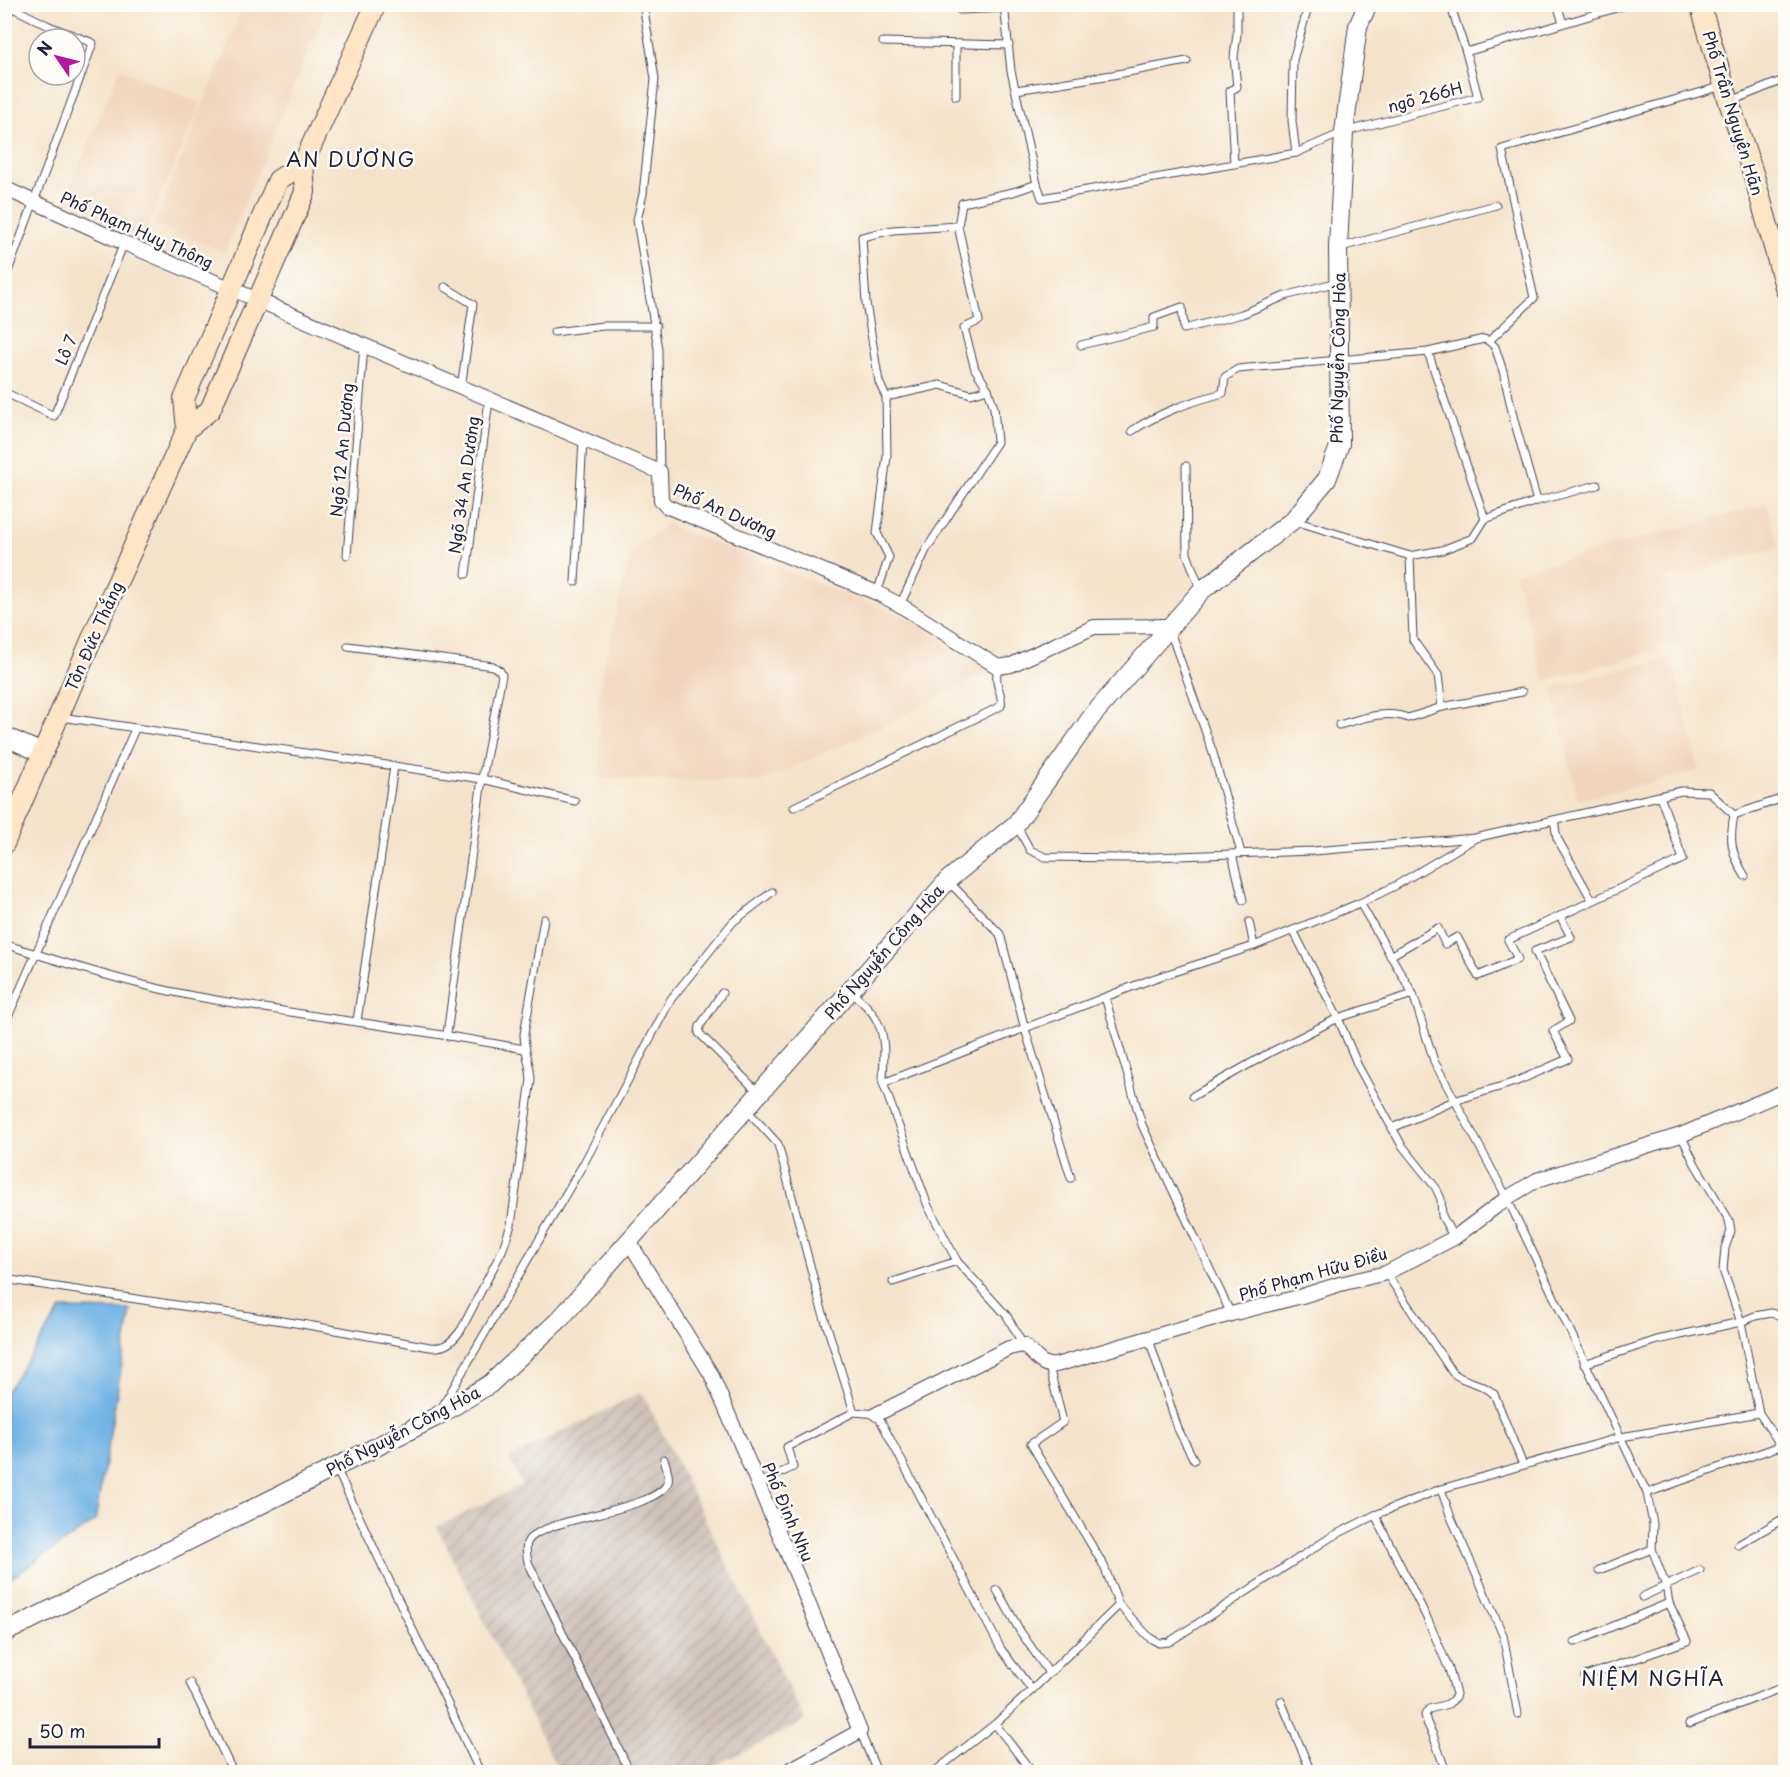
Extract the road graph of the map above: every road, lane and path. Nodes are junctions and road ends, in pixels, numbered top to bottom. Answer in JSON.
{"nodes":[{"id":1,"x":376,"y":4,"type":"edge"},
{"id":2,"x":643,"y":4,"type":"edge"},
{"id":3,"x":1237,"y":4,"type":"edge"},
{"id":4,"x":1310,"y":4,"type":"edge"},
{"id":5,"x":1368,"y":4,"type":"edge"},
{"id":6,"x":1450,"y":4,"type":"edge"},
{"id":7,"x":1557,"y":4,"type":"edge"},
{"id":8,"x":1630,"y":4,"type":"edge"},
{"id":9,"x":1700,"y":4,"type":"edge"},
{"id":10,"x":8,"y":6,"type":"edge"},
{"id":11,"x":1005,"y":6,"type":"edge"},
{"id":12,"x":960,"y":10,"type":"dead end"},
{"id":13,"x":1563,"y":23,"type":"junction"},
{"id":14,"x":4,"y":24,"type":"edge"},
{"id":15,"x":883,"y":42,"type":"dead end"},
{"id":16,"x":956,"y":44,"type":"junction"},
{"id":17,"x":1009,"y":45,"type":"junction"},
{"id":18,"x":1466,"y":52,"type":"junction"},
{"id":19,"x":1187,"y":60,"type":"dead end"},
{"id":20,"x":1785,"y":79,"type":"edge"},
{"id":21,"x":1016,"y":90,"type":"junction"},
{"id":22,"x":1726,"y":94,"type":"junction"},
{"id":23,"x":956,"y":96,"type":"dead end"},
{"id":24,"x":1344,"y":132,"type":"junction"},
{"id":25,"x":1296,"y":153,"type":"junction"},
{"id":26,"x":303,"y":164,"type":"junction"},
{"id":27,"x":1234,"y":164,"type":"junction"},
{"id":28,"x":1037,"y":184,"type":"junction"},
{"id":29,"x":4,"y":188,"type":"edge"},
{"id":30,"x":33,"y":201,"type":"junction"},
{"id":31,"x":1496,"y":205,"type":"dead end"},
{"id":32,"x":958,"y":226,"type":"junction"},
{"id":33,"x":124,"y":243,"type":"junction"},
{"id":34,"x":1338,"y":248,"type":"junction"},
{"id":35,"x":4,"y":282,"type":"edge"},
{"id":36,"x":1339,"y":282,"type":"junction"},
{"id":37,"x":445,"y":287,"type":"dead end"},
{"id":38,"x":230,"y":289,"type":"junction"},
{"id":39,"x":1785,"y":290,"type":"edge"},
{"id":40,"x":257,"y":301,"type":"junction"},
{"id":41,"x":656,"y":326,"type":"junction"},
{"id":42,"x":554,"y":332,"type":"dead end"},
{"id":43,"x":1489,"y":341,"type":"junction"},
{"id":44,"x":1081,"y":345,"type":"dead end"},
{"id":45,"x":364,"y":346,"type":"junction"},
{"id":46,"x":1428,"y":352,"type":"junction"},
{"id":47,"x":1338,"y":361,"type":"junction"},
{"id":48,"x":461,"y":388,"type":"junction"},
{"id":49,"x":988,"y":389,"type":"junction"},
{"id":50,"x":4,"y":392,"type":"edge"},
{"id":51,"x":886,"y":397,"type":"junction"},
{"id":52,"x":489,"y":400,"type":"junction"},
{"id":53,"x":187,"y":429,"type":"junction"},
{"id":54,"x":1132,"y":431,"type":"dead end"},
{"id":55,"x":583,"y":440,"type":"junction"},
{"id":56,"x":1186,"y":466,"type":"dead end"},
{"id":57,"x":660,"y":472,"type":"junction"},
{"id":58,"x":1598,"y":485,"type":"dead end"},
{"id":59,"x":1537,"y":501,"type":"junction"},
{"id":60,"x":1485,"y":519,"type":"junction"},
{"id":61,"x":1293,"y":520,"type":"junction"},
{"id":62,"x":347,"y":555,"type":"dead end"},
{"id":63,"x":1410,"y":556,"type":"junction"},
{"id":64,"x":466,"y":574,"type":"dead end"},
{"id":65,"x":575,"y":582,"type":"dead end"},
{"id":66,"x":1201,"y":591,"type":"junction"},
{"id":67,"x":877,"y":593,"type":"junction"},
{"id":68,"x":900,"y":605,"type":"junction"},
{"id":69,"x":1168,"y":626,"type":"junction"},
{"id":70,"x":348,"y":646,"type":"dead end"},
{"id":71,"x":998,"y":667,"type":"junction"},
{"id":72,"x":1522,"y":692,"type":"dead end"},
{"id":73,"x":1442,"y":708,"type":"junction"},
{"id":74,"x":58,"y":717,"type":"junction"},
{"id":75,"x":1339,"y":725,"type":"dead end"},
{"id":76,"x":135,"y":729,"type":"junction"},
{"id":77,"x":4,"y":736,"type":"edge"},
{"id":78,"x":42,"y":753,"type":"junction"},
{"id":79,"x":394,"y":766,"type":"junction"},
{"id":80,"x":482,"y":779,"type":"junction"},
{"id":81,"x":1660,"y":795,"type":"junction"},
{"id":82,"x":1785,"y":797,"type":"edge"},
{"id":83,"x":575,"y":801,"type":"dead end"},
{"id":84,"x":794,"y":807,"type":"dead end"},
{"id":85,"x":1734,"y":815,"type":"junction"},
{"id":86,"x":1554,"y":820,"type":"junction"},
{"id":87,"x":1016,"y":824,"type":"junction"},
{"id":88,"x":1475,"y":838,"type":"junction"},
{"id":89,"x":4,"y":844,"type":"edge"},
{"id":90,"x":1241,"y":853,"type":"junction"},
{"id":91,"x":1232,"y":854,"type":"junction"},
{"id":92,"x":1745,"y":876,"type":"dead end"},
{"id":93,"x":948,"y":880,"type":"junction"},
{"id":94,"x":772,"y":892,"type":"dead end"},
{"id":95,"x":1243,"y":900,"type":"dead end"},
{"id":96,"x":1592,"y":900,"type":"junction"},
{"id":97,"x":1360,"y":903,"type":"junction"},
{"id":98,"x":1560,"y":916,"type":"junction"},
{"id":99,"x":544,"y":919,"type":"dead end"},
{"id":100,"x":1249,"y":922,"type":"dead end"},
{"id":101,"x":1293,"y":930,"type":"junction"},
{"id":102,"x":4,"y":944,"type":"edge"},
{"id":103,"x":1254,"y":946,"type":"junction"},
{"id":104,"x":37,"y":954,"type":"junction"},
{"id":105,"x":1390,"y":956,"type":"junction"},
{"id":106,"x":850,"y":991,"type":"junction"},
{"id":107,"x":722,"y":993,"type":"dead end"},
{"id":108,"x":1413,"y":993,"type":"junction"},
{"id":109,"x":1105,"y":997,"type":"junction"},
{"id":110,"x":1338,"y":1017,"type":"junction"},
{"id":111,"x":357,"y":1021,"type":"junction"},
{"id":112,"x":4,"y":1026,"type":"edge"},
{"id":113,"x":1025,"y":1029,"type":"junction"},
{"id":114,"x":447,"y":1034,"type":"junction"},
{"id":115,"x":524,"y":1049,"type":"junction"},
{"id":116,"x":883,"y":1083,"type":"junction"},
{"id":117,"x":1785,"y":1091,"type":"edge"},
{"id":118,"x":759,"y":1093,"type":"junction"},
{"id":119,"x":1193,"y":1096,"type":"dead end"},
{"id":120,"x":1455,"y":1101,"type":"junction"},
{"id":121,"x":745,"y":1109,"type":"junction"},
{"id":122,"x":1392,"y":1128,"type":"junction"},
{"id":123,"x":1681,"y":1135,"type":"junction"},
{"id":124,"x":1071,"y":1178,"type":"dead end"},
{"id":125,"x":1506,"y":1198,"type":"junction"},
{"id":126,"x":1454,"y":1238,"type":"junction"},
{"id":127,"x":628,"y":1240,"type":"junction"},
{"id":128,"x":957,"y":1261,"type":"junction"},
{"id":129,"x":1386,"y":1274,"type":"junction"},
{"id":130,"x":4,"y":1279,"type":"edge"},
{"id":131,"x":893,"y":1282,"type":"dead end"},
{"id":132,"x":1231,"y":1314,"type":"junction"},
{"id":133,"x":1785,"y":1321,"type":"edge"},
{"id":134,"x":1741,"y":1322,"type":"junction"},
{"id":135,"x":1149,"y":1339,"type":"junction"},
{"id":136,"x":1023,"y":1345,"type":"junction"},
{"id":137,"x":1584,"y":1364,"type":"junction"},
{"id":138,"x":1049,"y":1366,"type":"junction"},
{"id":139,"x":854,"y":1412,"type":"junction"},
{"id":140,"x":1759,"y":1413,"type":"junction"},
{"id":141,"x":877,"y":1414,"type":"junction"},
{"id":142,"x":436,"y":1417,"type":"junction"},
{"id":143,"x":1621,"y":1437,"type":"junction"},
{"id":144,"x":1780,"y":1446,"type":"junction"},
{"id":145,"x":1785,"y":1453,"type":"edge"},
{"id":146,"x":664,"y":1459,"type":"dead end"},
{"id":147,"x":1194,"y":1460,"type":"dead end"},
{"id":148,"x":1523,"y":1466,"type":"junction"},
{"id":149,"x":335,"y":1468,"type":"junction"},
{"id":150,"x":758,"y":1484,"type":"junction"},
{"id":151,"x":1441,"y":1489,"type":"junction"},
{"id":152,"x":1647,"y":1493,"type":"junction"},
{"id":153,"x":1375,"y":1515,"type":"junction"},
{"id":154,"x":1785,"y":1517,"type":"edge"},
{"id":155,"x":1738,"y":1545,"type":"dead end"},
{"id":156,"x":1652,"y":1549,"type":"junction"},
{"id":157,"x":1599,"y":1570,"type":"dead end"},
{"id":158,"x":1700,"y":1570,"type":"dead end"},
{"id":159,"x":1666,"y":1586,"type":"junction"},
{"id":160,"x":997,"y":1590,"type":"dead end"},
{"id":161,"x":1642,"y":1597,"type":"dead end"},
{"id":162,"x":1669,"y":1603,"type":"junction"},
{"id":163,"x":1119,"y":1605,"type":"junction"},
{"id":164,"x":4,"y":1633,"type":"edge"},
{"id":165,"x":1575,"y":1642,"type":"dead end"},
{"id":166,"x":1049,"y":1673,"type":"junction"},
{"id":167,"x":1585,"y":1676,"type":"dead end"},
{"id":168,"x":190,"y":1683,"type":"dead end"},
{"id":169,"x":1785,"y":1686,"type":"edge"},
{"id":170,"x":1032,"y":1690,"type":"junction"},
{"id":171,"x":1281,"y":1701,"type":"dead end"},
{"id":172,"x":1518,"y":1714,"type":"dead end"},
{"id":173,"x":995,"y":1724,"type":"junction"},
{"id":174,"x":1689,"y":1724,"type":"dead end"},
{"id":175,"x":860,"y":1731,"type":"junction"},
{"id":176,"x":233,"y":1773,"type":"edge"},
{"id":177,"x":480,"y":1773,"type":"edge"},
{"id":178,"x":630,"y":1773,"type":"edge"},
{"id":179,"x":786,"y":1773,"type":"edge"},
{"id":180,"x":877,"y":1773,"type":"edge"},
{"id":181,"x":934,"y":1773,"type":"edge"},
{"id":182,"x":1032,"y":1773,"type":"edge"},
{"id":183,"x":1311,"y":1773,"type":"edge"},
{"id":184,"x":1446,"y":1773,"type":"edge"}],
"edges":[{"from":1,"to":26,"type":"main road","name":"Tôn Đức Thắng"},
{"from":2,"to":41,"type":"lane"},
{"from":3,"to":27,"type":"lane"},
{"from":4,"to":25,"type":"lane"},
{"from":5,"to":24,"type":"street","name":"Phố Nguyễn Công Hòa"},
{"from":6,"to":18,"type":"lane"},
{"from":7,"to":13,"type":"lane"},
{"from":8,"to":13,"type":"lane"},
{"from":9,"to":22,"type":"main road","name":"Phố Trần Nguyên Hãn"},
{"from":10,"to":14,"type":"lane"},
{"from":10,"to":30,"type":"lane"},
{"from":11,"to":12,"type":"lane"},
{"from":11,"to":17,"type":"lane"},
{"from":13,"to":18,"type":"lane"},
{"from":15,"to":16,"type":"lane"},
{"from":16,"to":17,"type":"lane"},
{"from":16,"to":23,"type":"lane"},
{"from":17,"to":21,"type":"lane"},
{"from":18,"to":24,"type":"lane","name":"ngõ 266H"},
{"from":19,"to":21,"type":"lane"},
{"from":20,"to":22,"type":"lane"},
{"from":21,"to":28,"type":"lane"},
{"from":22,"to":39,"type":"main road","name":"Phố Trần Nguyên Hãn"},
{"from":22,"to":43,"type":"lane"},
{"from":24,"to":25,"type":"lane"},
{"from":24,"to":34,"type":"street","name":"Phố Nguyễn Công Hòa"},
{"from":25,"to":27,"type":"lane"},
{"from":26,"to":38,"type":"main road","name":"Tôn Đức Thắng"},
{"from":26,"to":40,"type":"main road","name":"Tôn Đức Thắng"},
{"from":27,"to":28,"type":"lane"},
{"from":28,"to":32,"type":"lane"},
{"from":29,"to":30,"type":"street","name":"Phố Phạm Huy Thông"},
{"from":30,"to":33,"type":"street","name":"Phố Phạm Huy Thông"},
{"from":30,"to":35,"type":"lane"},
{"from":31,"to":34,"type":"lane"},
{"from":32,"to":49,"type":"lane"},
{"from":32,"to":51,"type":"lane"},
{"from":33,"to":38,"type":"street","name":"Phố Phạm Huy Thông"},
{"from":33,"to":50,"type":"lane","name":"Lô 7"},
{"from":34,"to":36,"type":"street","name":"Phố Nguyễn Công Hòa"},
{"from":36,"to":44,"type":"lane"},
{"from":36,"to":47,"type":"street","name":"Phố Nguyễn Công Hòa"},
{"from":37,"to":48,"type":"lane"},
{"from":38,"to":40,"type":"street","name":"Phố Phạm Huy Thông"},
{"from":38,"to":53,"type":"main road","name":"Tôn Đức Thắng"},
{"from":40,"to":45,"type":"street","name":"Phố An Dương"},
{"from":40,"to":53,"type":"main road","name":"Tôn Đức Thắng"},
{"from":41,"to":42,"type":"lane"},
{"from":41,"to":57,"type":"lane"},
{"from":43,"to":46,"type":"lane"},
{"from":43,"to":59,"type":"lane"},
{"from":45,"to":48,"type":"street","name":"Phố An Dương"},
{"from":45,"to":62,"type":"lane","name":"Ngõ 12 An Dương"},
{"from":46,"to":47,"type":"lane"},
{"from":46,"to":60,"type":"lane"},
{"from":47,"to":54,"type":"lane"},
{"from":47,"to":61,"type":"street","name":"Phố Nguyễn Công Hòa"},
{"from":48,"to":52,"type":"street","name":"Phố An Dương"},
{"from":49,"to":51,"type":"lane"},
{"from":49,"to":68,"type":"lane"},
{"from":51,"to":67,"type":"lane"},
{"from":52,"to":55,"type":"street","name":"Phố An Dương"},
{"from":52,"to":64,"type":"lane","name":"Ngõ 34 An Dương"},
{"from":53,"to":74,"type":"main road","name":"Tôn Đức Thắng"},
{"from":55,"to":57,"type":"street","name":"Phố An Dương"},
{"from":55,"to":65,"type":"lane"},
{"from":56,"to":66,"type":"lane"},
{"from":57,"to":67,"type":"street","name":"Phố An Dương"},
{"from":58,"to":59,"type":"lane"},
{"from":59,"to":60,"type":"lane"},
{"from":60,"to":63,"type":"lane"},
{"from":61,"to":63,"type":"lane"},
{"from":61,"to":66,"type":"street","name":"Phố Nguyễn Công Hòa"},
{"from":63,"to":73,"type":"lane"},
{"from":66,"to":69,"type":"street","name":"Phố Nguyễn Công Hòa"},
{"from":67,"to":68,"type":"street","name":"Phố An Dương"},
{"from":68,"to":71,"type":"street","name":"Phố An Dương"},
{"from":69,"to":71,"type":"street"},
{"from":69,"to":87,"type":"street","name":"Phố Nguyễn Công Hòa"},
{"from":69,"to":90,"type":"lane"},
{"from":70,"to":80,"type":"lane"},
{"from":71,"to":84,"type":"lane"},
{"from":72,"to":73,"type":"lane"},
{"from":73,"to":75,"type":"lane"},
{"from":74,"to":76,"type":"lane"},
{"from":74,"to":78,"type":"main road","name":"Tôn Đức Thắng"},
{"from":76,"to":79,"type":"lane"},
{"from":76,"to":104,"type":"lane"},
{"from":77,"to":78,"type":"street"},
{"from":78,"to":89,"type":"main road","name":"Tôn Đức Thắng"},
{"from":79,"to":80,"type":"lane"},
{"from":79,"to":111,"type":"lane"},
{"from":80,"to":83,"type":"lane"},
{"from":80,"to":114,"type":"lane"},
{"from":81,"to":85,"type":"lane"},
{"from":81,"to":86,"type":"lane"},
{"from":81,"to":96,"type":"lane"},
{"from":82,"to":85,"type":"lane"},
{"from":85,"to":92,"type":"lane"},
{"from":86,"to":88,"type":"lane"},
{"from":86,"to":96,"type":"lane"},
{"from":87,"to":91,"type":"lane"},
{"from":87,"to":93,"type":"street","name":"Phố Nguyễn Công Hòa"},
{"from":88,"to":90,"type":"lane"},
{"from":88,"to":97,"type":"lane"},
{"from":90,"to":91,"type":"lane"},
{"from":91,"to":95,"type":"lane"},
{"from":93,"to":106,"type":"street","name":"Phố Nguyễn Công Hòa"},
{"from":93,"to":113,"type":"lane"},
{"from":94,"to":142,"type":"lane"},
{"from":96,"to":98,"type":"lane"},
{"from":97,"to":101,"type":"lane"},
{"from":97,"to":105,"type":"lane"},
{"from":98,"to":105,"type":"lane"},
{"from":98,"to":120,"type":"lane"},
{"from":99,"to":115,"type":"lane"},
{"from":100,"to":103,"type":"lane"},
{"from":101,"to":103,"type":"lane"},
{"from":101,"to":110,"type":"lane"},
{"from":102,"to":104,"type":"lane"},
{"from":103,"to":109,"type":"lane"},
{"from":104,"to":111,"type":"lane"},
{"from":104,"to":112,"type":"lane"},
{"from":105,"to":108,"type":"lane"},
{"from":106,"to":116,"type":"lane"},
{"from":106,"to":118,"type":"street","name":"Phố Nguyễn Công Hòa"},
{"from":107,"to":118,"type":"lane"},
{"from":108,"to":110,"type":"lane"},
{"from":108,"to":120,"type":"lane"},
{"from":109,"to":113,"type":"lane"},
{"from":109,"to":132,"type":"lane"},
{"from":110,"to":119,"type":"lane"},
{"from":110,"to":122,"type":"lane"},
{"from":111,"to":114,"type":"lane"},
{"from":113,"to":116,"type":"lane"},
{"from":113,"to":124,"type":"lane"},
{"from":114,"to":115,"type":"lane"},
{"from":115,"to":130,"type":"lane"},
{"from":116,"to":128,"type":"lane"},
{"from":117,"to":123,"type":"street","name":"Phố Phạm Hữu Điều"},
{"from":118,"to":121,"type":"street","name":"Phố Nguyễn Công Hòa"},
{"from":120,"to":122,"type":"lane"},
{"from":120,"to":125,"type":"lane"},
{"from":121,"to":127,"type":"street","name":"Phố Nguyễn Công Hòa"},
{"from":121,"to":139,"type":"lane"},
{"from":122,"to":126,"type":"lane"},
{"from":123,"to":125,"type":"street","name":"Phố Phạm Hữu Điều"},
{"from":123,"to":134,"type":"lane"},
{"from":125,"to":126,"type":"street","name":"Phố Phạm Hữu Điều"},
{"from":125,"to":137,"type":"lane"},
{"from":126,"to":129,"type":"street","name":"Phố Phạm Hữu Điều"},
{"from":127,"to":142,"type":"street","name":"Phố Nguyễn Công Hòa"},
{"from":127,"to":150,"type":"street","name":"Phố Đinh Nhu"},
{"from":128,"to":131,"type":"lane"},
{"from":128,"to":136,"type":"lane"},
{"from":129,"to":132,"type":"street","name":"Phố Phạm Hữu Điều"},
{"from":129,"to":148,"type":"lane"},
{"from":132,"to":135,"type":"street","name":"Phố Phạm Hữu Điều"},
{"from":133,"to":134,"type":"lane"},
{"from":134,"to":137,"type":"lane"},
{"from":134,"to":140,"type":"lane"},
{"from":135,"to":138,"type":"street","name":"Phố Phạm Hữu Điều"},
{"from":135,"to":147,"type":"lane"},
{"from":136,"to":138,"type":"street"},
{"from":136,"to":141,"type":"street"},
{"from":137,"to":143,"type":"lane"},
{"from":138,"to":163,"type":"lane"},
{"from":139,"to":141,"type":"lane"},
{"from":139,"to":150,"type":"lane"},
{"from":140,"to":143,"type":"lane"},
{"from":140,"to":144,"type":"lane"},
{"from":141,"to":170,"type":"lane"},
{"from":142,"to":149,"type":"street","name":"Phố Nguyễn Công Hòa"},
{"from":143,"to":148,"type":"lane"},
{"from":143,"to":152,"type":"lane"},
{"from":144,"to":145,"type":"lane"},
{"from":144,"to":152,"type":"lane"},
{"from":146,"to":178,"type":"lane"},
{"from":148,"to":151,"type":"lane"},
{"from":149,"to":164,"type":"street","name":"Phố Nguyễn Công Hòa"},
{"from":149,"to":177,"type":"lane"},
{"from":150,"to":175,"type":"street","name":"Phố Đinh Nhu"},
{"from":151,"to":153,"type":"lane"},
{"from":151,"to":172,"type":"lane"},
{"from":152,"to":156,"type":"lane"},
{"from":153,"to":163,"type":"lane"},
{"from":153,"to":184,"type":"lane"},
{"from":154,"to":155,"type":"lane"},
{"from":156,"to":157,"type":"lane"},
{"from":156,"to":159,"type":"lane"},
{"from":158,"to":159,"type":"lane"},
{"from":159,"to":161,"type":"lane"},
{"from":159,"to":162,"type":"lane"},
{"from":160,"to":166,"type":"lane"},
{"from":162,"to":165,"type":"lane"},
{"from":162,"to":167,"type":"lane"},
{"from":163,"to":166,"type":"lane"},
{"from":166,"to":170,"type":"lane"},
{"from":168,"to":176,"type":"lane"},
{"from":169,"to":174,"type":"lane"},
{"from":170,"to":173,"type":"lane"},
{"from":171,"to":183,"type":"lane"},
{"from":173,"to":181,"type":"lane"},
{"from":173,"to":182,"type":"lane"},
{"from":175,"to":179,"type":"street"},
{"from":175,"to":180,"type":"lane"}]}
